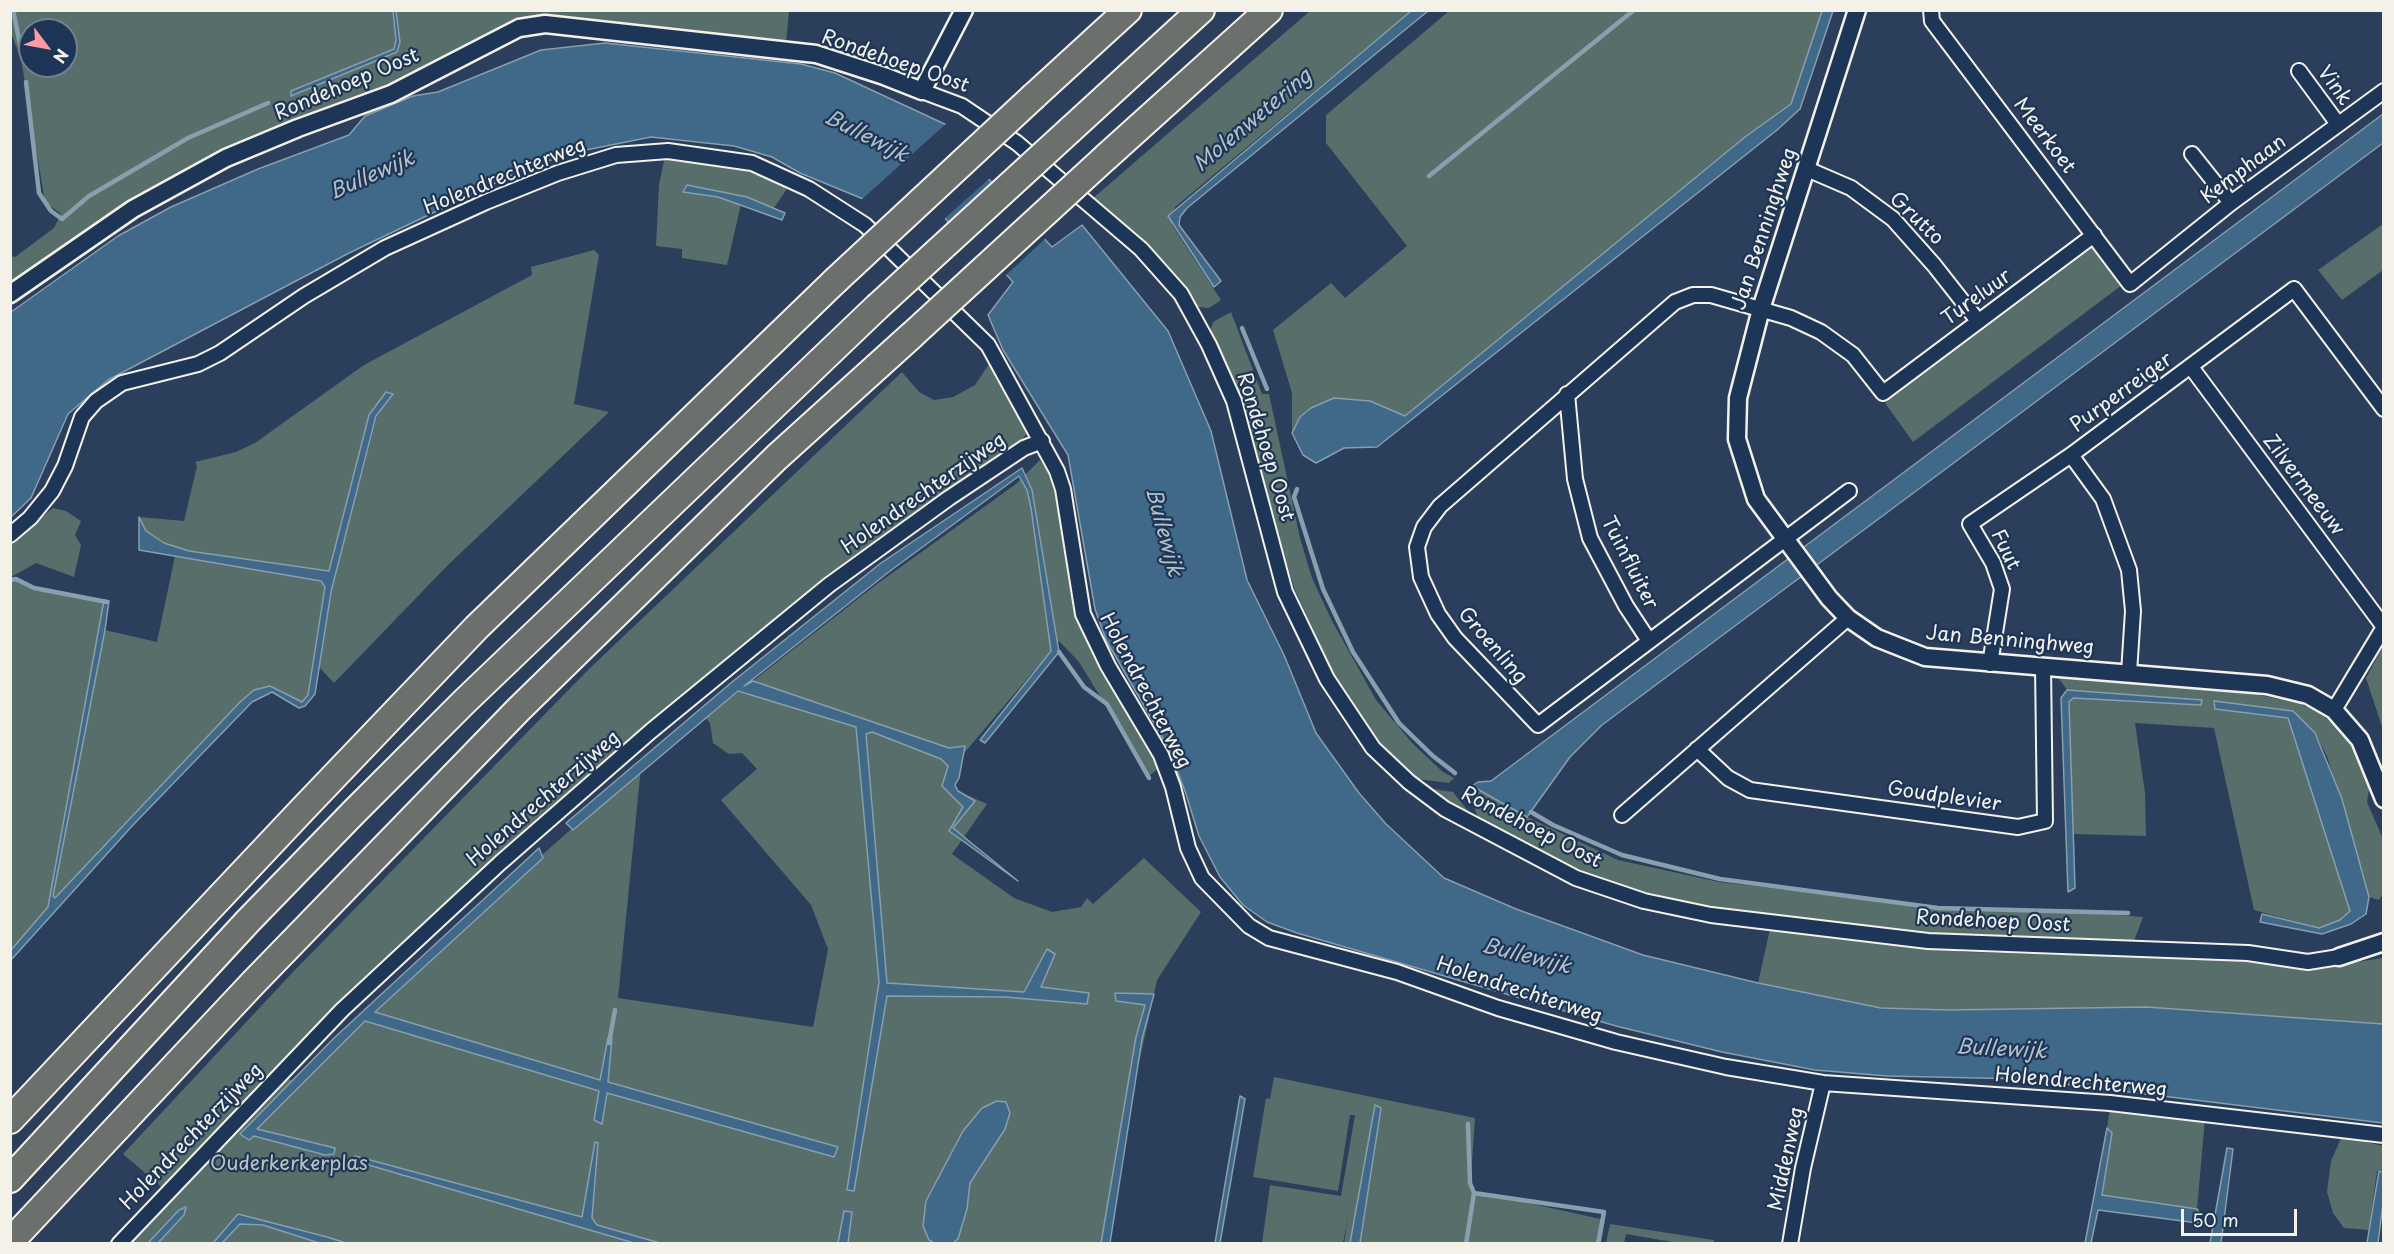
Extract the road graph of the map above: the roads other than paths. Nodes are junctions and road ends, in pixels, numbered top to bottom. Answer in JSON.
{"nodes":[{"id":1,"x":964,"y":10,"type":"edge"},
{"id":2,"x":1128,"y":10,"type":"edge"},
{"id":3,"x":1201,"y":10,"type":"edge"},
{"id":4,"x":1269,"y":10,"type":"edge"},
{"id":5,"x":1857,"y":10,"type":"edge"},
{"id":6,"x":1930,"y":10,"type":"edge"},
{"id":7,"x":2299,"y":71,"type":"dead end"},
{"id":8,"x":922,"y":91,"type":"junction"},
{"id":9,"x":2384,"y":91,"type":"edge"},
{"id":10,"x":2338,"y":124,"type":"junction"},
{"id":11,"x":2192,"y":154,"type":"dead end"},
{"id":12,"x":1807,"y":169,"type":"junction"},
{"id":13,"x":2231,"y":203,"type":"junction"},
{"id":14,"x":2094,"y":235,"type":"junction"},
{"id":15,"x":2130,"y":284,"type":"joint"},
{"id":16,"x":10,"y":294,"type":"edge"},
{"id":17,"x":1761,"y":309,"type":"junction"},
{"id":18,"x":1978,"y":321,"type":"junction"},
{"id":19,"x":2191,"y":367,"type":"junction"},
{"id":20,"x":1883,"y":393,"type":"joint"},
{"id":21,"x":1567,"y":394,"type":"junction"},
{"id":22,"x":2384,"y":409,"type":"edge"},
{"id":23,"x":1042,"y":441,"type":"junction"},
{"id":24,"x":2071,"y":455,"type":"junction"},
{"id":25,"x":1849,"y":492,"type":"dead end"},
{"id":26,"x":1970,"y":524,"type":"joint"},
{"id":27,"x":10,"y":535,"type":"edge"},
{"id":28,"x":1787,"y":542,"type":"junction"},
{"id":29,"x":1848,"y":618,"type":"junction"},
{"id":30,"x":2383,"y":627,"type":"edge"},
{"id":31,"x":1649,"y":641,"type":"junction"},
{"id":32,"x":1990,"y":664,"type":"junction"},
{"id":33,"x":2043,"y":666,"type":"junction"},
{"id":34,"x":2129,"y":673,"type":"junction"},
{"id":35,"x":2334,"y":710,"type":"junction"},
{"id":36,"x":1696,"y":749,"type":"junction"},
{"id":37,"x":2384,"y":799,"type":"edge"},
{"id":38,"x":1622,"y":815,"type":"dead end"},
{"id":39,"x":2384,"y":942,"type":"edge"},
{"id":40,"x":2339,"y":957,"type":"joint"},
{"id":41,"x":1822,"y":1083,"type":"junction"},
{"id":42,"x":10,"y":1120,"type":"edge"},
{"id":43,"x":2384,"y":1135,"type":"edge"},
{"id":44,"x":10,"y":1179,"type":"edge"},
{"id":45,"x":10,"y":1242,"type":"edge"},
{"id":46,"x":119,"y":1244,"type":"edge"},
{"id":47,"x":1790,"y":1244,"type":"edge"}],
"edges":[{"from":1,"to":8,"type":"street"},
{"from":2,"to":42,"type":"highway","bridge":true},
{"from":3,"to":44,"type":"highway","bridge":true},
{"from":4,"to":45,"type":"highway","bridge":true},
{"from":5,"to":12,"type":"street","name":"Jan Benninghweg"},
{"from":6,"to":14,"type":"street","name":"Meerkoet"},
{"from":7,"to":10,"type":"street","name":"Vink"},
{"from":8,"to":16,"type":"street","name":"Rondehoep Oost"},
{"from":8,"to":40,"type":"street","name":"Rondehoep Oost"},
{"from":9,"to":10,"type":"street","name":"Kemphaan"},
{"from":10,"to":13,"type":"street","name":"Kemphaan"},
{"from":11,"to":13,"type":"street"},
{"from":12,"to":17,"type":"street","name":"Jan Benninghweg"},
{"from":12,"to":18,"type":"street","name":"Grutto"},
{"from":13,"to":15,"type":"street","name":"Kemphaan"},
{"from":14,"to":15,"type":"street","name":"Meerkoet"},
{"from":14,"to":18,"type":"street","name":"Tureluur"},
{"from":17,"to":20,"type":"street","name":"Groenling"},
{"from":17,"to":21,"type":"street","name":"Groenling"},
{"from":17,"to":28,"type":"street","name":"Jan Benninghweg"},
{"from":18,"to":20,"type":"street","name":"Tureluur"},
{"from":19,"to":22,"type":"street","name":"Purperreiger"},
{"from":19,"to":24,"type":"street","name":"Purperreiger"},
{"from":19,"to":30,"type":"street","name":"Zilvermeeuw"},
{"from":21,"to":31,"type":"street","name":"Tuinfluiter"},
{"from":21,"to":31,"type":"street","name":"Groenling"},
{"from":23,"to":27,"type":"street","name":"Holendrechterweg"},
{"from":23,"to":41,"type":"street","name":"Holendrechterweg"},
{"from":23,"to":46,"type":"street","name":"Holendrechterzijweg"},
{"from":24,"to":26,"type":"street","name":"Purperreiger"},
{"from":24,"to":34,"type":"street"},
{"from":25,"to":28,"type":"street","name":"Groenling"},
{"from":26,"to":32,"type":"street","name":"Fuut"},
{"from":28,"to":29,"type":"street","name":"Jan Benninghweg"},
{"from":28,"to":31,"type":"street","name":"Groenling"},
{"from":29,"to":32,"type":"street","name":"Jan Benninghweg"},
{"from":29,"to":36,"type":"street"},
{"from":30,"to":35,"type":"street"},
{"from":32,"to":33,"type":"street","name":"Jan Benninghweg"},
{"from":33,"to":34,"type":"street","name":"Jan Benninghweg"},
{"from":33,"to":36,"type":"street","name":"Goudplevier"},
{"from":34,"to":35,"type":"street","name":"Jan Benninghweg"},
{"from":35,"to":37,"type":"street","name":"Jan Benninghweg"},
{"from":36,"to":38,"type":"street"},
{"from":39,"to":40,"type":"street","name":"Rondehoep Oost"},
{"from":41,"to":43,"type":"street","name":"Holendrechterweg"},
{"from":41,"to":47,"type":"street","name":"Middenweg"}]}
